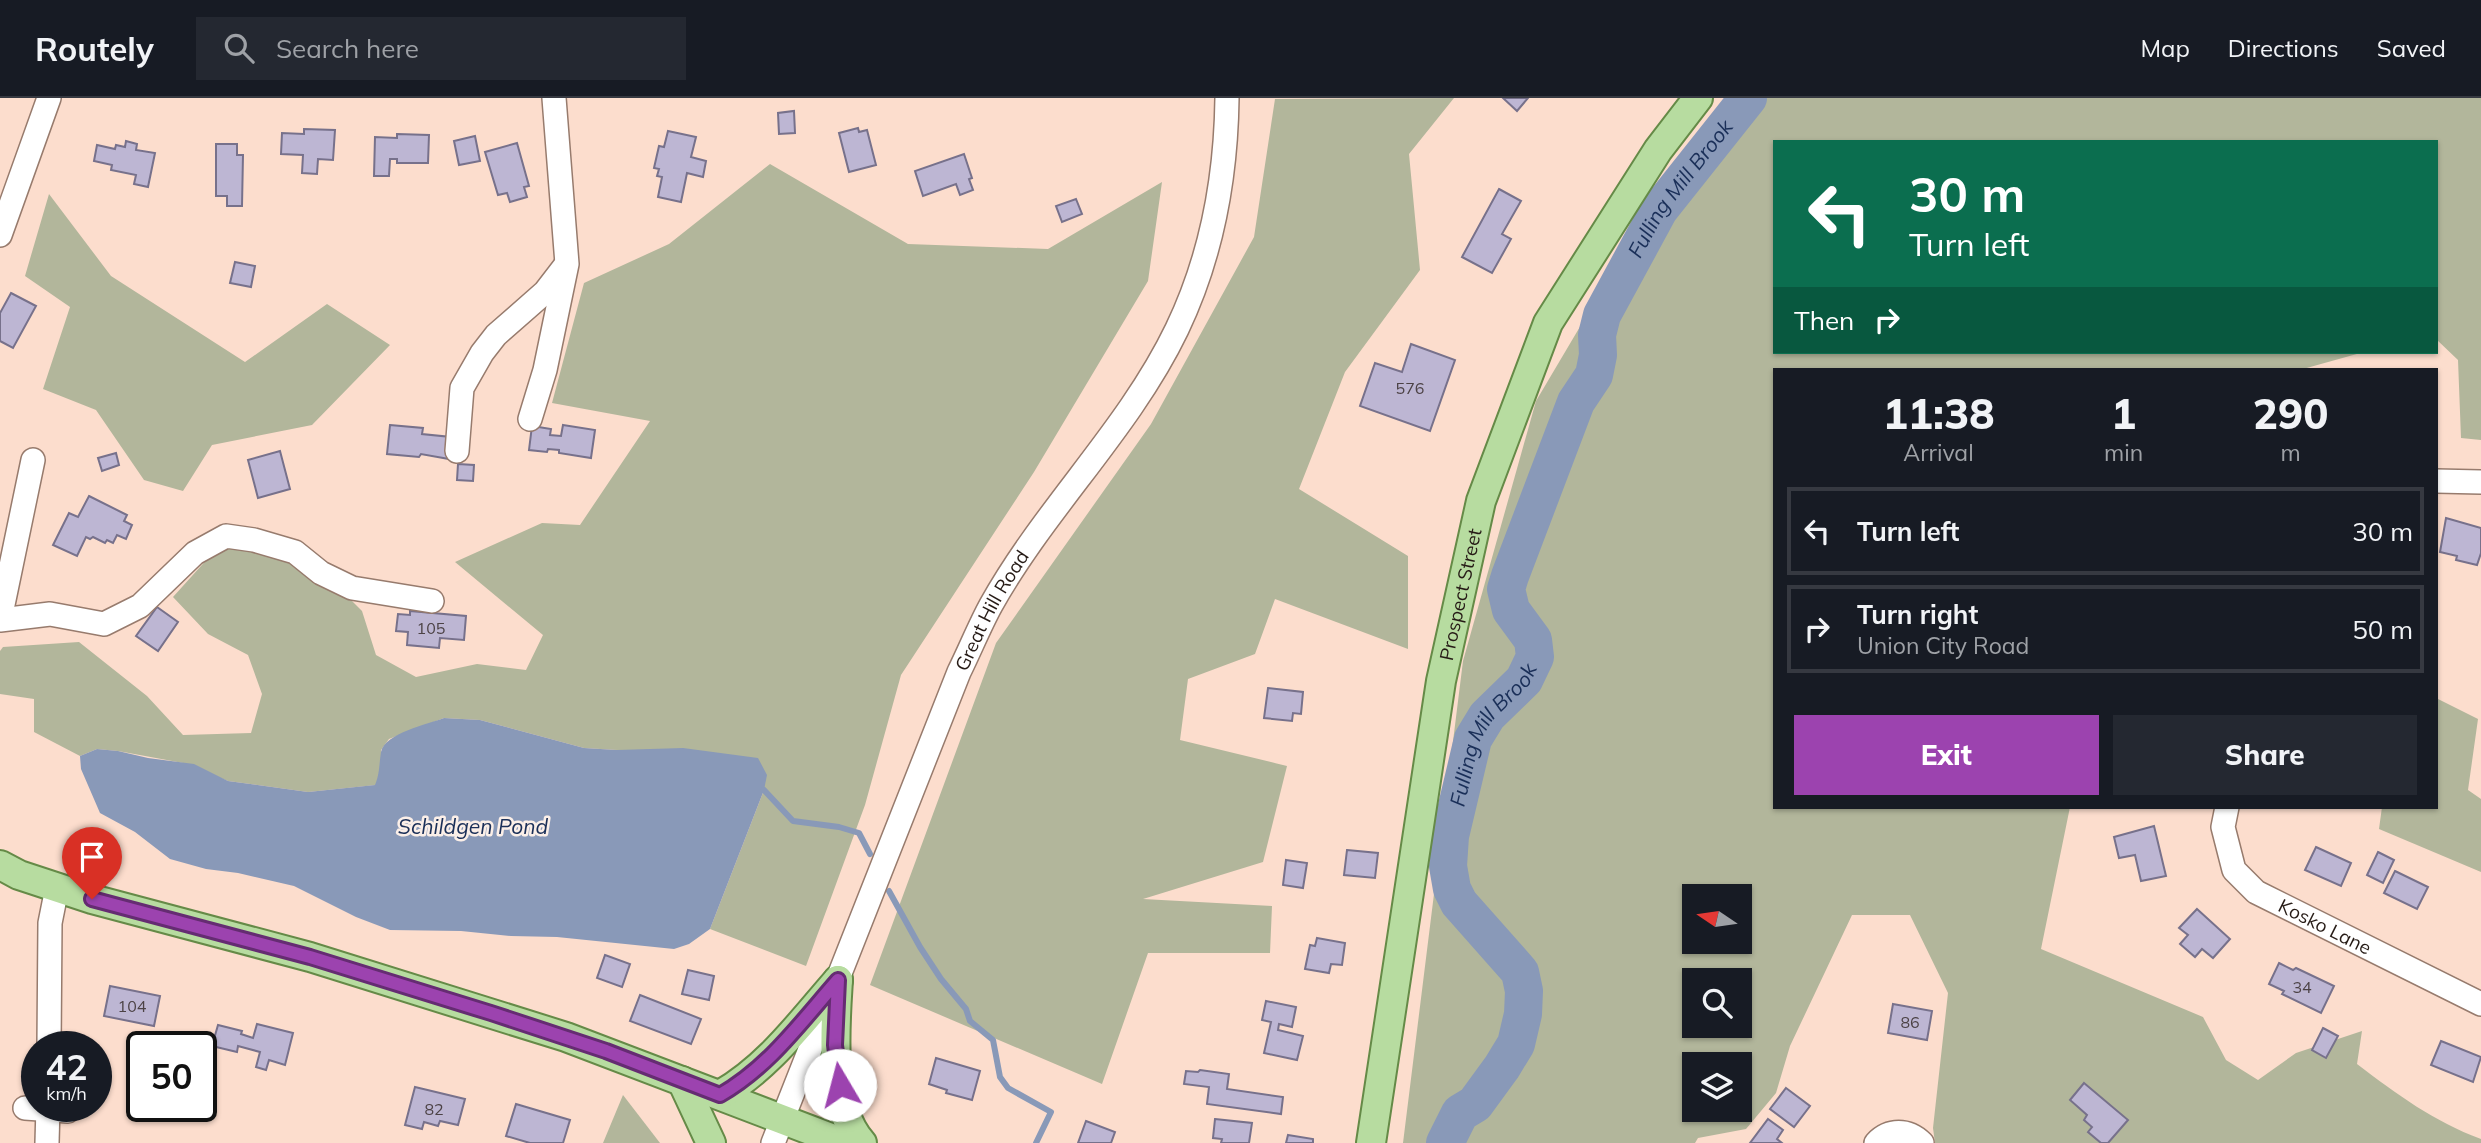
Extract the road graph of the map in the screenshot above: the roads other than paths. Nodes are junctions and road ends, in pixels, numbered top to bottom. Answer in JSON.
{"nodes":[{"id":1,"x":49,"y":98,"type":"edge"},
{"id":2,"x":554,"y":98,"type":"edge"},
{"id":3,"x":1227,"y":98,"type":"edge"},
{"id":4,"x":1698,"y":98,"type":"edge"},
{"id":5,"x":0,"y":235,"type":"edge"},
{"id":6,"x":567,"y":264,"type":"junction"},
{"id":7,"x":530,"y":419,"type":"dead end"},
{"id":8,"x":457,"y":451,"type":"dead end"},
{"id":9,"x":33,"y":460,"type":"dead end"},
{"id":10,"x":2438,"y":481,"type":"edge"},
{"id":11,"x":2481,"y":482,"type":"edge"},
{"id":12,"x":432,"y":601,"type":"dead end"},
{"id":13,"x":0,"y":620,"type":"edge"},
{"id":14,"x":2227,"y":809,"type":"edge"},
{"id":15,"x":0,"y":864,"type":"edge"},
{"id":16,"x":57,"y":888,"type":"junction"},
{"id":17,"x":838,"y":980,"type":"junction"},
{"id":18,"x":2481,"y":1004,"type":"edge"},
{"id":19,"x":49,"y":1031,"type":"edge"},
{"id":20,"x":682,"y":1081,"type":"junction"},
{"id":21,"x":720,"y":1095,"type":"junction"},
{"id":22,"x":47,"y":1122,"type":"edge"},
{"id":23,"x":777,"y":1131,"type":"edge"},
{"id":24,"x":47,"y":1143,"type":"edge"},
{"id":25,"x":711,"y":1143,"type":"edge"},
{"id":26,"x":844,"y":1143,"type":"edge"},
{"id":27,"x":862,"y":1143,"type":"edge"},
{"id":28,"x":1371,"y":1143,"type":"edge"},
{"id":29,"x":1876,"y":1143,"type":"edge"},
{"id":30,"x":1922,"y":1143,"type":"edge"}],
"edges":[{"from":1,"to":5,"type":"street"},
{"from":2,"to":6,"type":"street"},
{"from":3,"to":17,"type":"street","name":"Great Hill Road"},
{"from":4,"to":28,"type":"main road","name":"Prospect Street"},
{"from":6,"to":7,"type":"street"},
{"from":6,"to":8,"type":"street"},
{"from":9,"to":13,"type":"street"},
{"from":10,"to":11,"type":"street"},
{"from":12,"to":13,"type":"street"},
{"from":14,"to":18,"type":"street","name":"Kosko Lane"},
{"from":15,"to":16,"type":"main road"},
{"from":16,"to":19,"type":"street"},
{"from":16,"to":20,"type":"main road"},
{"from":17,"to":21,"type":"main road"},
{"from":17,"to":23,"type":"street","name":"Great Hill Road"},
{"from":17,"to":27,"type":"main road"},
{"from":20,"to":21,"type":"main road"},
{"from":20,"to":25,"type":"main road"},
{"from":21,"to":23,"type":"main road"},
{"from":22,"to":24,"type":"street"},
{"from":23,"to":26,"type":"main road"},
{"from":29,"to":30,"type":"street"}]}
